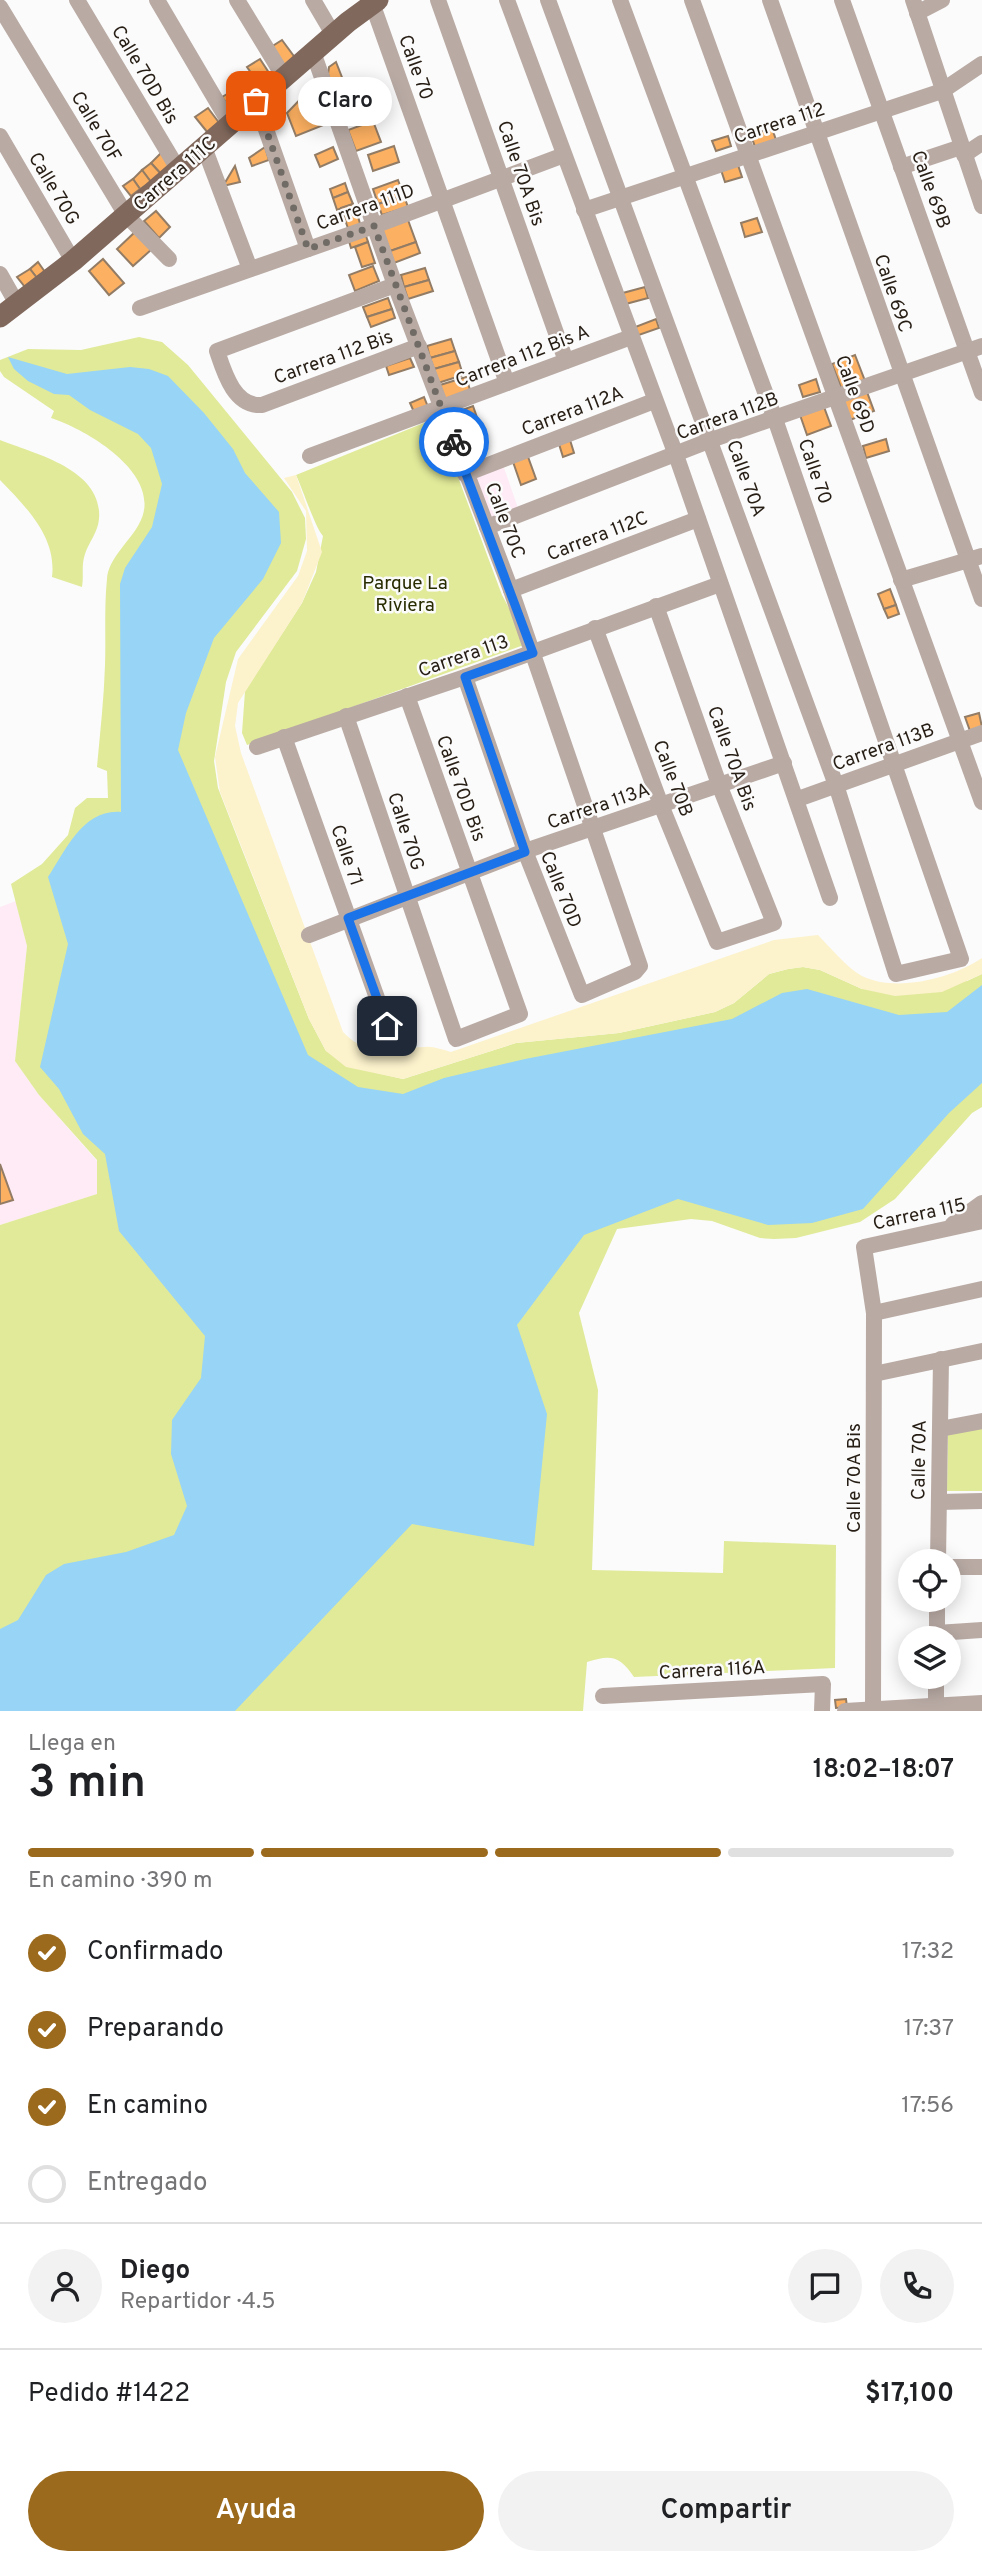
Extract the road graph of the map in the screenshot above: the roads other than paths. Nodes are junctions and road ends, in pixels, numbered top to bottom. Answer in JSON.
{"nodes":[{"id":1,"x":77,"y":0,"type":"edge"},
{"id":2,"x":157,"y":0,"type":"edge"},
{"id":3,"x":237,"y":0,"type":"edge"},
{"id":4,"x":313,"y":0,"type":"edge"},
{"id":5,"x":438,"y":0,"type":"edge"},
{"id":6,"x":507,"y":0,"type":"edge"},
{"id":7,"x":548,"y":0,"type":"edge"},
{"id":8,"x":620,"y":0,"type":"edge"},
{"id":9,"x":692,"y":0,"type":"edge"},
{"id":10,"x":770,"y":0,"type":"edge"},
{"id":11,"x":842,"y":0,"type":"edge"},
{"id":12,"x":942,"y":0,"type":"edge"},
{"id":13,"x":375,"y":2,"type":"edge"},
{"id":14,"x":0,"y":6,"type":"edge"},
{"id":15,"x":915,"y":6,"type":"edge"},
{"id":16,"x":333,"y":34,"type":"junction"},
{"id":17,"x":313,"y":52,"type":"junction"},
{"id":18,"x":982,"y":64,"type":"edge"},
{"id":19,"x":284,"y":77,"type":"junction"},
{"id":20,"x":942,"y":91,"type":"junction"},
{"id":21,"x":256,"y":101,"type":"junction"},
{"id":22,"x":881,"y":111,"type":"junction"},
{"id":23,"x":230,"y":124,"type":"junction"},
{"id":24,"x":815,"y":133,"type":"junction"},
{"id":25,"x":0,"y":136,"type":"edge"},
{"id":26,"x":982,"y":143,"type":"edge"},
{"id":27,"x":204,"y":147,"type":"junction"},
{"id":28,"x":963,"y":151,"type":"junction"},
{"id":29,"x":564,"y":155,"type":"junction"},
{"id":30,"x":748,"y":155,"type":"junction"},
{"id":31,"x":901,"y":166,"type":"junction"},
{"id":32,"x":178,"y":169,"type":"junction"},
{"id":33,"x":685,"y":176,"type":"junction"},
{"id":34,"x":501,"y":177,"type":"junction"},
{"id":35,"x":620,"y":197,"type":"junction"},
{"id":36,"x":443,"y":200,"type":"junction"},
{"id":37,"x":982,"y":206,"type":"edge"},
{"id":38,"x":584,"y":210,"type":"junction"},
{"id":39,"x":126,"y":215,"type":"junction"},
{"id":40,"x":374,"y":226,"type":"junction"},
{"id":41,"x":308,"y":249,"type":"junction"},
{"id":42,"x":169,"y":259,"type":"dead end"},
{"id":43,"x":74,"y":261,"type":"junction"},
{"id":44,"x":250,"y":269,"type":"junction"},
{"id":45,"x":0,"y":274,"type":"edge"},
{"id":46,"x":395,"y":285,"type":"junction"},
{"id":47,"x":17,"y":304,"type":"junction"},
{"id":48,"x":140,"y":308,"type":"dead end"},
{"id":49,"x":0,"y":317,"type":"edge"},
{"id":50,"x":631,"y":337,"type":"junction"},
{"id":51,"x":419,"y":346,"type":"junction"},
{"id":52,"x":975,"y":349,"type":"edge"},
{"id":53,"x":566,"y":361,"type":"junction"},
{"id":54,"x":900,"y":373,"type":"junction"},
{"id":55,"x":507,"y":383,"type":"junction"},
{"id":56,"x":982,"y":393,"type":"edge"},
{"id":57,"x":835,"y":399,"type":"junction"},
{"id":58,"x":654,"y":401,"type":"junction"},
{"id":59,"x":441,"y":409,"type":"junction"},
{"id":60,"x":775,"y":419,"type":"junction"},
{"id":61,"x":711,"y":440,"type":"junction"},
{"id":62,"x":676,"y":455,"type":"junction"},
{"id":63,"x":310,"y":456,"type":"dead end"},
{"id":64,"x":465,"y":474,"type":"junction"},
{"id":65,"x":698,"y":519,"type":"junction"},
{"id":66,"x":487,"y":527,"type":"junction"},
{"id":67,"x":975,"y":558,"type":"edge"},
{"id":68,"x":901,"y":580,"type":"junction"},
{"id":69,"x":720,"y":584,"type":"junction"},
{"id":70,"x":511,"y":590,"type":"junction"},
{"id":71,"x":982,"y":599,"type":"edge"},
{"id":72,"x":656,"y":606,"type":"junction"},
{"id":73,"x":595,"y":628,"type":"junction"},
{"id":74,"x":533,"y":653,"type":"junction"},
{"id":75,"x":465,"y":677,"type":"junction"},
{"id":76,"x":407,"y":696,"type":"junction"},
{"id":77,"x":346,"y":716,"type":"junction"},
{"id":78,"x":982,"y":733,"type":"edge"},
{"id":79,"x":284,"y":737,"type":"junction"},
{"id":80,"x":961,"y":741,"type":"junction"},
{"id":81,"x":257,"y":747,"type":"dead end"},
{"id":82,"x":784,"y":762,"type":"junction"},
{"id":83,"x":896,"y":764,"type":"junction"},
{"id":84,"x":836,"y":785,"type":"junction"},
{"id":85,"x":720,"y":786,"type":"junction"},
{"id":86,"x":798,"y":799,"type":"junction"},
{"id":87,"x":982,"y":802,"type":"edge"},
{"id":88,"x":661,"y":805,"type":"junction"},
{"id":89,"x":594,"y":828,"type":"junction"},
{"id":90,"x":525,"y":852,"type":"junction"},
{"id":91,"x":471,"y":874,"type":"junction"},
{"id":92,"x":407,"y":897,"type":"junction"},
{"id":93,"x":830,"y":898,"type":"dead end"},
{"id":94,"x":348,"y":918,"type":"junction"},
{"id":95,"x":309,"y":934,"type":"dead end"},
{"id":96,"x":718,"y":943,"type":"joint"},
{"id":97,"x":896,"y":974,"type":"joint"},
{"id":98,"x":582,"y":995,"type":"joint"},
{"id":99,"x":387,"y":1026,"type":"dead end"},
{"id":100,"x":456,"y":1039,"type":"joint"},
{"id":101,"x":982,"y":1203,"type":"edge"},
{"id":102,"x":982,"y":1221,"type":"edge"},
{"id":103,"x":948,"y":1228,"type":"junction"},
{"id":104,"x":864,"y":1247,"type":"joint"},
{"id":105,"x":982,"y":1289,"type":"edge"},
{"id":106,"x":874,"y":1313,"type":"junction"},
{"id":107,"x":982,"y":1352,"type":"edge"},
{"id":108,"x":941,"y":1359,"type":"junction"},
{"id":109,"x":874,"y":1374,"type":"junction"},
{"id":110,"x":982,"y":1421,"type":"edge"},
{"id":111,"x":940,"y":1429,"type":"junction"},
{"id":112,"x":982,"y":1501,"type":"edge"},
{"id":113,"x":939,"y":1502,"type":"junction"},
{"id":114,"x":938,"y":1549,"type":"edge"},
{"id":115,"x":961,"y":1567,"type":"edge"},
{"id":116,"x":982,"y":1567,"type":"edge"},
{"id":117,"x":982,"y":1630,"type":"edge"},
{"id":118,"x":961,"y":1632,"type":"edge"},
{"id":119,"x":936,"y":1689,"type":"edge"},
{"id":120,"x":603,"y":1696,"type":"dead end"},
{"id":121,"x":982,"y":1703,"type":"edge"},
{"id":122,"x":936,"y":1706,"type":"junction"},
{"id":123,"x":873,"y":1709,"type":"junction"},
{"id":124,"x":822,"y":1711,"type":"edge"},
{"id":125,"x":845,"y":1711,"type":"edge"}],
"edges":[{"from":1,"to":32,"type":"street","name":"Calle 70D Bis"},
{"from":2,"to":23,"type":"street"},
{"from":3,"to":19,"type":"street"},
{"from":4,"to":16,"type":"street"},
{"from":5,"to":34,"type":"street","name":"Calle 70A Bis"},
{"from":6,"to":29,"type":"street"},
{"from":7,"to":35,"type":"street","name":"Calle 70A"},
{"from":8,"to":33,"type":"street","name":"Calle 70"},
{"from":9,"to":30,"type":"street","name":"Calle 69D"},
{"from":10,"to":24,"type":"street","name":"Calle 69C"},
{"from":11,"to":22,"type":"street","name":"Calle 69B"},
{"from":12,"to":15,"type":"street"},
{"from":13,"to":16,"type":"main road","name":"Carrera 111C"},
{"from":13,"to":36,"type":"street","name":"Calle 70"},
{"from":14,"to":39,"type":"street","name":"Calle 70F"},
{"from":15,"to":20,"type":"street"},
{"from":16,"to":17,"type":"main road","name":"Carrera 111C"},
{"from":17,"to":19,"type":"main road","name":"Carrera 111C"},
{"from":17,"to":40,"type":"street","name":"Calle 70C"},
{"from":18,"to":20,"type":"street","name":"Carrera 112"},
{"from":19,"to":21,"type":"main road","name":"Carrera 111C"},
{"from":20,"to":22,"type":"street","name":"Carrera 112"},
{"from":20,"to":28,"type":"street"},
{"from":21,"to":23,"type":"main road","name":"Carrera 111C"},
{"from":21,"to":41,"type":"street"},
{"from":22,"to":24,"type":"street","name":"Carrera 112"},
{"from":22,"to":31,"type":"street","name":"Calle 69B"},
{"from":23,"to":27,"type":"main road","name":"Carrera 111C"},
{"from":24,"to":30,"type":"street","name":"Carrera 112"},
{"from":24,"to":54,"type":"street","name":"Calle 69C"},
{"from":25,"to":43,"type":"street","name":"Calle 70G"},
{"from":26,"to":28,"type":"street"},
{"from":27,"to":32,"type":"main road","name":"Carrera 111C"},
{"from":27,"to":44,"type":"street"},
{"from":28,"to":31,"type":"street"},
{"from":28,"to":37,"type":"street"},
{"from":29,"to":34,"type":"street","name":"Carrera 111D"},
{"from":29,"to":38,"type":"street"},
{"from":30,"to":33,"type":"street","name":"Carrera 112"},
{"from":30,"to":57,"type":"street","name":"Calle 69D"},
{"from":31,"to":52,"type":"street","name":"Calle 69B"},
{"from":32,"to":39,"type":"main road","name":"Carrera 111C"},
{"from":33,"to":35,"type":"street","name":"Carrera 112"},
{"from":33,"to":60,"type":"street","name":"Calle 70"},
{"from":34,"to":36,"type":"street","name":"Carrera 111D"},
{"from":34,"to":53,"type":"street","name":"Calle 70A Bis"},
{"from":35,"to":38,"type":"street","name":"Carrera 112"},
{"from":35,"to":61,"type":"street","name":"Calle 70A"},
{"from":36,"to":40,"type":"street","name":"Carrera 111D"},
{"from":36,"to":55,"type":"street","name":"Calle 70"},
{"from":38,"to":50,"type":"street"},
{"from":39,"to":42,"type":"street","name":"Calle 70F"},
{"from":39,"to":43,"type":"main road","name":"Carrera 111C"},
{"from":40,"to":41,"type":"street","name":"Carrera 111D"},
{"from":40,"to":46,"type":"street","name":"Calle 70C"},
{"from":41,"to":44,"type":"street","name":"Carrera 111D"},
{"from":43,"to":47,"type":"main road","name":"Carrera 111C"},
{"from":44,"to":48,"type":"street","name":"Carrera 111D"},
{"from":45,"to":47,"type":"street"},
{"from":46,"to":51,"type":"street","name":"Calle 70C"},
{"from":46,"to":51,"type":"street","name":"Carrera 112 Bis"},
{"from":47,"to":49,"type":"main road","name":"Carrera 111C"},
{"from":50,"to":53,"type":"street","name":"Carrera 112 Bis A"},
{"from":50,"to":58,"type":"street"},
{"from":51,"to":59,"type":"street","name":"Calle 70C"},
{"from":52,"to":54,"type":"street","name":"Carrera 112B"},
{"from":52,"to":56,"type":"street","name":"Calle 69B"},
{"from":53,"to":55,"type":"street","name":"Carrera 112 Bis A"},
{"from":54,"to":57,"type":"street","name":"Carrera 112B"},
{"from":54,"to":67,"type":"street","name":"Calle 69C"},
{"from":55,"to":59,"type":"street","name":"Carrera 112 Bis A"},
{"from":57,"to":60,"type":"street","name":"Carrera 112B"},
{"from":57,"to":68,"type":"street","name":"Calle 69D"},
{"from":58,"to":62,"type":"street"},
{"from":58,"to":64,"type":"street","name":"Carrera 112A"},
{"from":59,"to":63,"type":"street","name":"Carrera 112 Bis A"},
{"from":59,"to":64,"type":"street","name":"Calle 70C"},
{"from":60,"to":61,"type":"street","name":"Carrera 112B"},
{"from":60,"to":83,"type":"street","name":"Calle 70"},
{"from":61,"to":62,"type":"street","name":"Carrera 112B"},
{"from":61,"to":84,"type":"street","name":"Calle 70A"},
{"from":62,"to":65,"type":"street"},
{"from":62,"to":66,"type":"street","name":"Carrera 112B"},
{"from":64,"to":66,"type":"street","name":"Calle 70C"},
{"from":65,"to":69,"type":"street"},
{"from":65,"to":70,"type":"street","name":"Carrera 112C"},
{"from":66,"to":70,"type":"street","name":"Calle 70C"},
{"from":67,"to":68,"type":"street"},
{"from":67,"to":71,"type":"street","name":"Calle 69C"},
{"from":68,"to":80,"type":"street","name":"Calle 69D"},
{"from":69,"to":72,"type":"street","name":"Carrera 113"},
{"from":69,"to":82,"type":"street"},
{"from":70,"to":74,"type":"street","name":"Calle 70C"},
{"from":72,"to":73,"type":"street","name":"Carrera 113"},
{"from":72,"to":85,"type":"street","name":"Calle 70A Bis"},
{"from":73,"to":74,"type":"street","name":"Carrera 113"},
{"from":73,"to":88,"type":"street","name":"Calle 70B"},
{"from":74,"to":75,"type":"street","name":"Carrera 113"},
{"from":74,"to":89,"type":"street","name":"Calle 70C"},
{"from":75,"to":76,"type":"street","name":"Carrera 113"},
{"from":75,"to":90,"type":"street","name":"Calle 70D"},
{"from":76,"to":77,"type":"street","name":"Carrera 113"},
{"from":76,"to":91,"type":"street","name":"Calle 70D Bis"},
{"from":77,"to":79,"type":"street","name":"Carrera 113"},
{"from":77,"to":92,"type":"street","name":"Calle 70G"},
{"from":78,"to":80,"type":"street","name":"Carrera 113B"},
{"from":79,"to":81,"type":"street","name":"Carrera 113"},
{"from":79,"to":94,"type":"street","name":"Calle 71"},
{"from":80,"to":83,"type":"street","name":"Carrera 113B"},
{"from":80,"to":87,"type":"street","name":"Calle 69D"},
{"from":82,"to":85,"type":"street","name":"Carrera 113A"},
{"from":82,"to":86,"type":"street"},
{"from":83,"to":84,"type":"street","name":"Carrera 113B"},
{"from":83,"to":97,"type":"street","name":"Calle 70"},
{"from":84,"to":86,"type":"street","name":"Carrera 113B"},
{"from":84,"to":97,"type":"street","name":"Calle 70A"},
{"from":85,"to":88,"type":"street","name":"Carrera 113A"},
{"from":85,"to":96,"type":"street","name":"Calle 70A Bis"},
{"from":86,"to":93,"type":"street"},
{"from":88,"to":89,"type":"street","name":"Carrera 113A"},
{"from":88,"to":96,"type":"street","name":"Calle 70B"},
{"from":89,"to":90,"type":"street","name":"Carrera 113A"},
{"from":89,"to":98,"type":"street","name":"Calle 70C"},
{"from":90,"to":91,"type":"street","name":"Carrera 113A"},
{"from":90,"to":98,"type":"street","name":"Calle 70D"},
{"from":91,"to":92,"type":"street","name":"Carrera 113A"},
{"from":91,"to":100,"type":"street","name":"Calle 70D Bis"},
{"from":92,"to":94,"type":"street","name":"Carrera 113A"},
{"from":92,"to":100,"type":"street","name":"Calle 70G"},
{"from":94,"to":95,"type":"street","name":"Carrera 113A"},
{"from":94,"to":99,"type":"street","name":"Calle 71"},
{"from":101,"to":103,"type":"street"},
{"from":102,"to":103,"type":"street","name":"Carrera 115"},
{"from":103,"to":104,"type":"street","name":"Carrera 115"},
{"from":104,"to":106,"type":"street","name":"Calle 70A Bis"},
{"from":105,"to":106,"type":"street"},
{"from":106,"to":109,"type":"street","name":"Calle 70A Bis"},
{"from":107,"to":108,"type":"street"},
{"from":108,"to":109,"type":"street"},
{"from":108,"to":111,"type":"street","name":"Calle 70A"},
{"from":109,"to":123,"type":"street","name":"Calle 70A Bis"},
{"from":110,"to":111,"type":"street"},
{"from":111,"to":113,"type":"street","name":"Calle 70A"},
{"from":112,"to":113,"type":"street"},
{"from":113,"to":114,"type":"street","name":"Calle 70A"},
{"from":115,"to":116,"type":"street"},
{"from":117,"to":118,"type":"street"},
{"from":119,"to":122,"type":"street"},
{"from":120,"to":124,"type":"street","name":"Carrera 116A"},
{"from":121,"to":122,"type":"street"},
{"from":122,"to":123,"type":"street"},
{"from":123,"to":125,"type":"street"}]}
